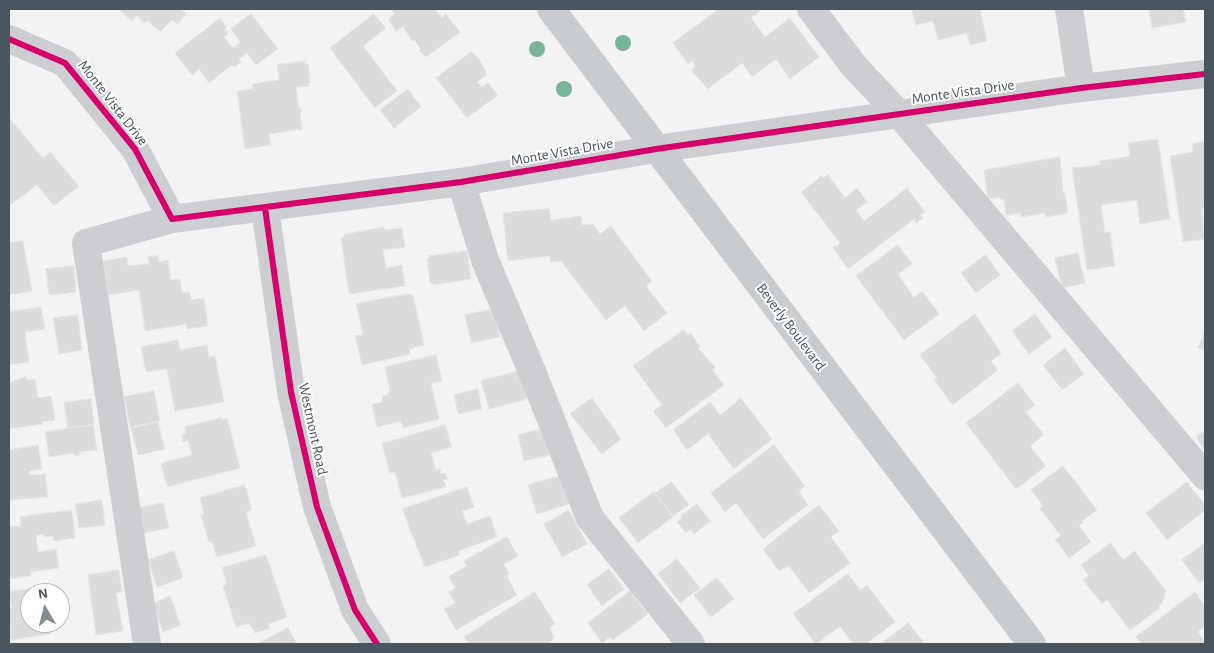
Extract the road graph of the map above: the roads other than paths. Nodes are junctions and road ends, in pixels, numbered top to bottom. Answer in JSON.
{"nodes":[{"id":1,"x":551,"y":9,"type":"edge"},
{"id":2,"x":811,"y":9,"type":"edge"},
{"id":3,"x":1069,"y":9,"type":"edge"},
{"id":4,"x":9,"y":39,"type":"edge"},
{"id":5,"x":1205,"y":74,"type":"edge"},
{"id":6,"x":1081,"y":88,"type":"junction"},
{"id":7,"x":899,"y":114,"type":"junction"},
{"id":8,"x":656,"y":149,"type":"junction"},
{"id":9,"x":461,"y":182,"type":"junction"},
{"id":10,"x":265,"y":208,"type":"junction"},
{"id":11,"x":172,"y":219,"type":"junction"},
{"id":12,"x":1205,"y":476,"type":"edge"},
{"id":13,"x":147,"y":644,"type":"edge"},
{"id":14,"x":377,"y":644,"type":"edge"},
{"id":15,"x":691,"y":644,"type":"edge"},
{"id":16,"x":1032,"y":644,"type":"edge"}],
"edges":[{"from":1,"to":8,"type":"main road","name":"Beverly Boulevard"},
{"from":2,"to":7,"type":"street"},
{"from":3,"to":6,"type":"street"},
{"from":4,"to":11,"type":"street","name":"Monte Vista Drive"},
{"from":5,"to":6,"type":"street","name":"Monte Vista Drive"},
{"from":6,"to":7,"type":"street","name":"Monte Vista Drive"},
{"from":7,"to":8,"type":"street","name":"Monte Vista Drive"},
{"from":7,"to":12,"type":"street"},
{"from":8,"to":9,"type":"street","name":"Monte Vista Drive"},
{"from":8,"to":16,"type":"main road","name":"Beverly Boulevard"},
{"from":9,"to":10,"type":"street","name":"Monte Vista Drive"},
{"from":9,"to":15,"type":"street"},
{"from":10,"to":11,"type":"street","name":"Monte Vista Drive"},
{"from":10,"to":14,"type":"street","name":"Westmont Road"},
{"from":11,"to":13,"type":"street"}]}
